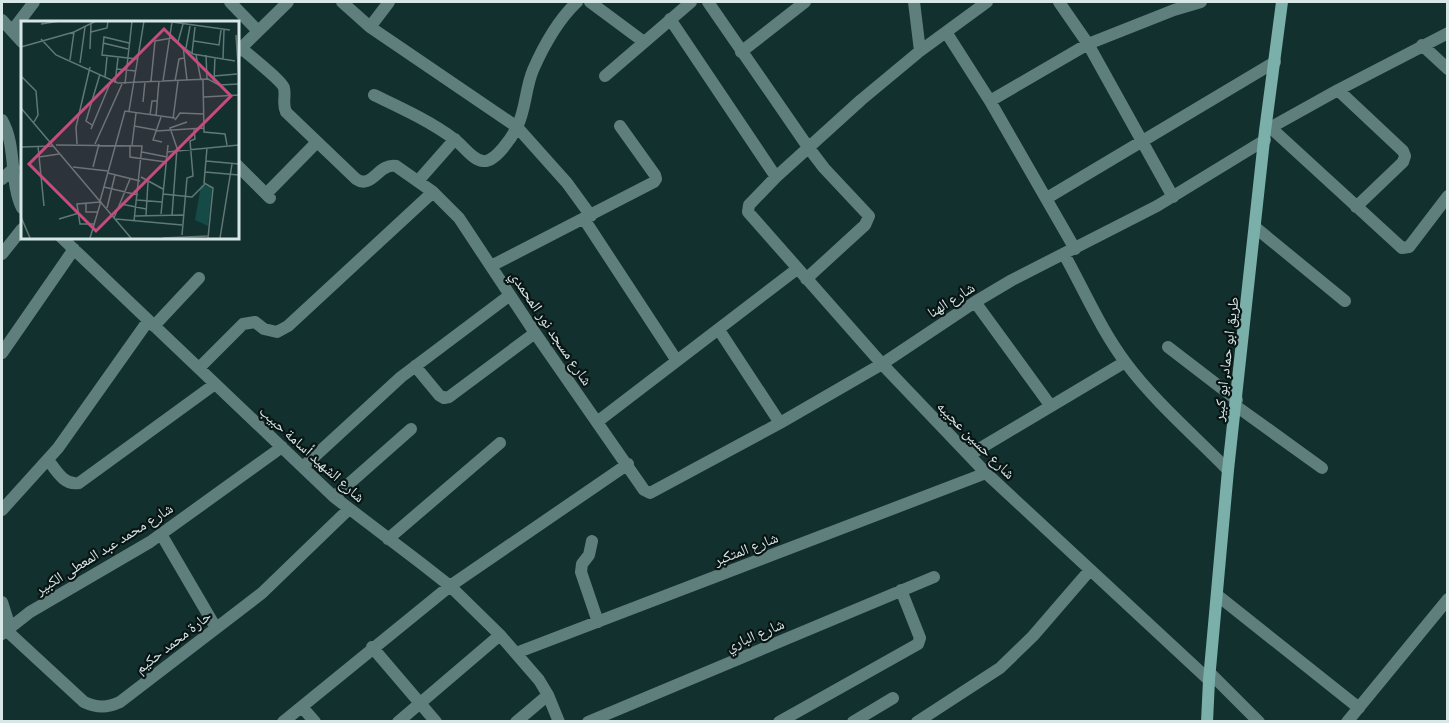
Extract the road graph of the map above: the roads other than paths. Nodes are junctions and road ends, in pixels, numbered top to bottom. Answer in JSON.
{"nodes":[{"id":1,"x":34,"y":2,"type":"edge"},
{"id":2,"x":230,"y":2,"type":"edge"},
{"id":3,"x":288,"y":2,"type":"edge"},
{"id":4,"x":342,"y":2,"type":"edge"},
{"id":5,"x":389,"y":2,"type":"edge"},
{"id":6,"x":577,"y":2,"type":"edge"},
{"id":7,"x":590,"y":2,"type":"edge"},
{"id":8,"x":691,"y":2,"type":"edge"},
{"id":9,"x":708,"y":2,"type":"edge"},
{"id":10,"x":805,"y":2,"type":"edge"},
{"id":11,"x":914,"y":2,"type":"edge"},
{"id":12,"x":987,"y":2,"type":"edge"},
{"id":13,"x":1059,"y":2,"type":"edge"},
{"id":14,"x":1201,"y":2,"type":"edge"},
{"id":15,"x":1282,"y":2,"type":"edge"},
{"id":16,"x":1171,"y":6,"type":"edge"},
{"id":17,"x":670,"y":19,"type":"junction"},
{"id":18,"x":2,"y":20,"type":"edge"},
{"id":19,"x":370,"y":27,"type":"junction"},
{"id":20,"x":12,"y":31,"type":"junction"},
{"id":21,"x":258,"y":32,"type":"junction"},
{"id":22,"x":946,"y":32,"type":"junction"},
{"id":23,"x":1448,"y":33,"type":"edge"},
{"id":24,"x":21,"y":41,"type":"edge"},
{"id":25,"x":644,"y":42,"type":"junction"},
{"id":26,"x":1088,"y":44,"type":"junction"},
{"id":27,"x":1422,"y":45,"type":"junction"},
{"id":28,"x":239,"y":50,"type":"edge"},
{"id":29,"x":920,"y":51,"type":"junction"},
{"id":30,"x":741,"y":52,"type":"junction"},
{"id":31,"x":1275,"y":62,"type":"junction"},
{"id":32,"x":1448,"y":69,"type":"edge"},
{"id":33,"x":605,"y":76,"type":"dead end"},
{"id":34,"x":1338,"y":90,"type":"junction"},
{"id":35,"x":374,"y":95,"type":"dead end"},
{"id":36,"x":990,"y":101,"type":"junction"},
{"id":37,"x":2,"y":120,"type":"edge"},
{"id":38,"x":620,"y":126,"type":"dead end"},
{"id":39,"x":517,"y":127,"type":"junction"},
{"id":40,"x":1267,"y":133,"type":"junction"},
{"id":41,"x":455,"y":139,"type":"junction"},
{"id":42,"x":1143,"y":141,"type":"junction"},
{"id":43,"x":317,"y":142,"type":"junction"},
{"id":44,"x":808,"y":147,"type":"junction"},
{"id":45,"x":238,"y":166,"type":"edge"},
{"id":46,"x":14,"y":168,"type":"junction"},
{"id":47,"x":776,"y":177,"type":"junction"},
{"id":48,"x":2,"y":179,"type":"edge"},
{"id":49,"x":418,"y":181,"type":"junction"},
{"id":50,"x":433,"y":192,"type":"junction"},
{"id":51,"x":1448,"y":196,"type":"edge"},
{"id":52,"x":1173,"y":197,"type":"junction"},
{"id":53,"x":1047,"y":198,"type":"junction"},
{"id":54,"x":21,"y":205,"type":"edge"},
{"id":55,"x":1356,"y":207,"type":"junction"},
{"id":56,"x":588,"y":218,"type":"junction"},
{"id":57,"x":1256,"y":228,"type":"junction"},
{"id":58,"x":21,"y":230,"type":"edge"},
{"id":59,"x":62,"y":238,"type":"edge"},
{"id":60,"x":74,"y":249,"type":"junction"},
{"id":61,"x":1070,"y":252,"type":"junction"},
{"id":62,"x":2,"y":254,"type":"edge"},
{"id":63,"x":491,"y":266,"type":"junction"},
{"id":64,"x":797,"y":269,"type":"junction"},
{"id":65,"x":200,"y":278,"type":"dead end"},
{"id":66,"x":806,"y":279,"type":"junction"},
{"id":67,"x":510,"y":295,"type":"junction"},
{"id":68,"x":975,"y":302,"type":"junction"},
{"id":69,"x":1345,"y":302,"type":"dead end"},
{"id":70,"x":151,"y":323,"type":"junction"},
{"id":71,"x":719,"y":330,"type":"junction"},
{"id":72,"x":535,"y":333,"type":"junction"},
{"id":73,"x":1168,"y":347,"type":"dead end"},
{"id":74,"x":2,"y":353,"type":"edge"},
{"id":75,"x":677,"y":361,"type":"junction"},
{"id":76,"x":1125,"y":362,"type":"junction"},
{"id":77,"x":882,"y":364,"type":"junction"},
{"id":78,"x":415,"y":366,"type":"junction"},
{"id":79,"x":199,"y":368,"type":"junction"},
{"id":80,"x":215,"y":384,"type":"junction"},
{"id":81,"x":1237,"y":403,"type":"junction"},
{"id":82,"x":1050,"y":405,"type":"junction"},
{"id":83,"x":597,"y":422,"type":"junction"},
{"id":84,"x":780,"y":423,"type":"junction"},
{"id":85,"x":411,"y":429,"type":"dead end"},
{"id":86,"x":500,"y":443,"type":"dead end"},
{"id":87,"x":282,"y":447,"type":"junction"},
{"id":88,"x":969,"y":455,"type":"junction"},
{"id":89,"x":48,"y":460,"type":"junction"},
{"id":90,"x":628,"y":464,"type":"junction"},
{"id":91,"x":303,"y":467,"type":"junction"},
{"id":92,"x":1322,"y":468,"type":"dead end"},
{"id":93,"x":1228,"y":470,"type":"junction"},
{"id":94,"x":986,"y":474,"type":"junction"},
{"id":95,"x":655,"y":490,"type":"joint"},
{"id":96,"x":334,"y":497,"type":"junction"},
{"id":97,"x":350,"y":509,"type":"junction"},
{"id":98,"x":2,"y":510,"type":"edge"},
{"id":99,"x":161,"y":534,"type":"junction"},
{"id":100,"x":388,"y":539,"type":"junction"},
{"id":101,"x":592,"y":541,"type":"dead end"},
{"id":102,"x":1090,"y":570,"type":"junction"},
{"id":103,"x":934,"y":577,"type":"dead end"},
{"id":104,"x":450,"y":586,"type":"junction"},
{"id":105,"x":902,"y":590,"type":"junction"},
{"id":106,"x":1217,"y":595,"type":"junction"},
{"id":107,"x":1448,"y":599,"type":"edge"},
{"id":108,"x":2,"y":602,"type":"edge"},
{"id":109,"x":598,"y":622,"type":"junction"},
{"id":110,"x":216,"y":628,"type":"junction"},
{"id":111,"x":6,"y":631,"type":"edge"},
{"id":112,"x":500,"y":635,"type":"junction"},
{"id":113,"x":372,"y":647,"type":"junction"},
{"id":114,"x":516,"y":652,"type":"junction"},
{"id":115,"x":1209,"y":677,"type":"junction"},
{"id":116,"x":548,"y":695,"type":"junction"},
{"id":117,"x":893,"y":698,"type":"dead end"},
{"id":118,"x":420,"y":702,"type":"junction"},
{"id":119,"x":302,"y":707,"type":"junction"},
{"id":120,"x":1359,"y":708,"type":"junction"},
{"id":121,"x":781,"y":721,"type":"edge"},
{"id":122,"x":283,"y":722,"type":"edge"},
{"id":123,"x":315,"y":722,"type":"edge"},
{"id":124,"x":398,"y":722,"type":"edge"},
{"id":125,"x":436,"y":722,"type":"edge"},
{"id":126,"x":516,"y":722,"type":"edge"},
{"id":127,"x":559,"y":722,"type":"edge"},
{"id":128,"x":588,"y":722,"type":"edge"},
{"id":129,"x":853,"y":722,"type":"edge"},
{"id":130,"x":917,"y":722,"type":"edge"},
{"id":131,"x":1207,"y":722,"type":"edge"},
{"id":132,"x":1259,"y":722,"type":"edge"},
{"id":133,"x":1347,"y":722,"type":"edge"}],
"edges":[{"from":1,"to":20,"type":"street"},
{"from":2,"to":21,"type":"street"},
{"from":3,"to":21,"type":"street"},
{"from":4,"to":19,"type":"street"},
{"from":5,"to":19,"type":"street"},
{"from":6,"to":39,"type":"street"},
{"from":7,"to":25,"type":"street"},
{"from":8,"to":17,"type":"street"},
{"from":9,"to":30,"type":"street"},
{"from":10,"to":30,"type":"street"},
{"from":11,"to":29,"type":"street"},
{"from":12,"to":22,"type":"street"},
{"from":13,"to":26,"type":"street"},
{"from":14,"to":16,"type":"street"},
{"from":15,"to":31,"type":"main road","name":"طريق ابو حماد, ابو كبير"},
{"from":16,"to":26,"type":"street"},
{"from":17,"to":25,"type":"street"},
{"from":17,"to":47,"type":"street"},
{"from":18,"to":20,"type":"street"},
{"from":19,"to":39,"type":"street"},
{"from":20,"to":24,"type":"street"},
{"from":21,"to":28,"type":"street"},
{"from":22,"to":29,"type":"street"},
{"from":22,"to":36,"type":"street"},
{"from":23,"to":27,"type":"street","name":"شارع الهنا"},
{"from":25,"to":33,"type":"street"},
{"from":26,"to":36,"type":"street"},
{"from":26,"to":42,"type":"street"},
{"from":27,"to":32,"type":"street"},
{"from":27,"to":34,"type":"street","name":"شارع الهنا"},
{"from":28,"to":43,"type":"street"},
{"from":29,"to":44,"type":"street"},
{"from":30,"to":44,"type":"street"},
{"from":31,"to":40,"type":"main road","name":"طريق ابو حماد, ابو كبير"},
{"from":31,"to":42,"type":"street"},
{"from":34,"to":40,"type":"street","name":"شارع الهنا"},
{"from":34,"to":55,"type":"street"},
{"from":35,"to":41,"type":"street"},
{"from":36,"to":53,"type":"street"},
{"from":37,"to":46,"type":"street"},
{"from":38,"to":56,"type":"street"},
{"from":39,"to":41,"type":"street"},
{"from":39,"to":56,"type":"street"},
{"from":40,"to":52,"type":"street","name":"شارع الهنا"},
{"from":40,"to":55,"type":"street"},
{"from":40,"to":57,"type":"main road","name":"طريق ابو حماد, ابو كبير"},
{"from":41,"to":49,"type":"street"},
{"from":42,"to":52,"type":"street"},
{"from":42,"to":53,"type":"street"},
{"from":43,"to":45,"type":"street"},
{"from":43,"to":49,"type":"street","name":"شارع مسجد نور المحمدي"},
{"from":44,"to":47,"type":"street"},
{"from":44,"to":66,"type":"street"},
{"from":46,"to":48,"type":"street"},
{"from":46,"to":54,"type":"street"},
{"from":47,"to":64,"type":"street","name":"شارع حسين عجيبه"},
{"from":49,"to":50,"type":"street","name":"شارع مسجد نور المحمدي"},
{"from":50,"to":63,"type":"street","name":"شارع مسجد نور المحمدي"},
{"from":50,"to":79,"type":"street"},
{"from":51,"to":55,"type":"street"},
{"from":52,"to":61,"type":"street","name":"شارع الهنا"},
{"from":53,"to":61,"type":"street"},
{"from":56,"to":63,"type":"street"},
{"from":56,"to":75,"type":"street"},
{"from":57,"to":69,"type":"street"},
{"from":57,"to":81,"type":"main road","name":"طريق ابو حماد, ابو كبير"},
{"from":58,"to":62,"type":"street"},
{"from":59,"to":60,"type":"street","name":"شارع الشهيد أسامة حبيب"},
{"from":60,"to":70,"type":"street","name":"شارع الشهيد أسامة حبيب"},
{"from":60,"to":74,"type":"street"},
{"from":61,"to":68,"type":"street","name":"شارع الهنا"},
{"from":61,"to":76,"type":"street"},
{"from":63,"to":67,"type":"street","name":"شارع مسجد نور المحمدي"},
{"from":64,"to":66,"type":"street","name":"شارع حسين عجيبه"},
{"from":64,"to":71,"type":"street"},
{"from":65,"to":70,"type":"street"},
{"from":66,"to":77,"type":"street","name":"شارع حسين عجيبه"},
{"from":67,"to":72,"type":"street","name":"شارع مسجد نور المحمدي"},
{"from":67,"to":78,"type":"street"},
{"from":68,"to":77,"type":"street","name":"شارع الهنا"},
{"from":68,"to":82,"type":"street"},
{"from":70,"to":79,"type":"street","name":"شارع الشهيد أسامة حبيب"},
{"from":70,"to":89,"type":"street"},
{"from":71,"to":75,"type":"street"},
{"from":71,"to":84,"type":"street"},
{"from":72,"to":78,"type":"street"},
{"from":72,"to":83,"type":"street","name":"شارع مسجد نور المحمدي"},
{"from":73,"to":81,"type":"street"},
{"from":75,"to":83,"type":"street"},
{"from":76,"to":82,"type":"street"},
{"from":76,"to":93,"type":"street"},
{"from":77,"to":84,"type":"street","name":"شارع الهنا"},
{"from":77,"to":88,"type":"street","name":"شارع حسين عجيبه"},
{"from":78,"to":91,"type":"street"},
{"from":79,"to":80,"type":"street","name":"شارع الشهيد أسامة حبيب"},
{"from":80,"to":87,"type":"street","name":"شارع الشهيد أسامة حبيب"},
{"from":80,"to":89,"type":"street"},
{"from":81,"to":92,"type":"street"},
{"from":81,"to":93,"type":"main road","name":"طريق ابو حماد, ابو كبير"},
{"from":82,"to":88,"type":"street"},
{"from":83,"to":90,"type":"street","name":"شارع مسجد نور المحمدي"},
{"from":84,"to":95,"type":"street","name":"شارع الهنا"},
{"from":85,"to":96,"type":"street"},
{"from":86,"to":100,"type":"street"},
{"from":87,"to":91,"type":"street","name":"شارع الشهيد أسامة حبيب"},
{"from":87,"to":99,"type":"street","name":"شارع محمد عبد المعطى الكبير"},
{"from":88,"to":94,"type":"street","name":"شارع حسين عجيبه"},
{"from":89,"to":98,"type":"street"},
{"from":90,"to":95,"type":"street","name":"شارع مسجد نور المحمدي"},
{"from":90,"to":104,"type":"street"},
{"from":91,"to":96,"type":"street","name":"شارع الشهيد أسامة حبيب"},
{"from":93,"to":106,"type":"main road","name":"طريق ابو حماد, ابو كبير"},
{"from":94,"to":102,"type":"street","name":"شارع حسين عجيبه"},
{"from":94,"to":109,"type":"street","name":"شارع المتكبر"},
{"from":96,"to":97,"type":"street","name":"شارع الشهيد أسامة حبيب"},
{"from":97,"to":100,"type":"street","name":"شارع الشهيد أسامة حبيب"},
{"from":97,"to":110,"type":"street","name":"حارة محمد حكيم"},
{"from":99,"to":110,"type":"street"},
{"from":99,"to":111,"type":"street","name":"شارع محمد عبد المعطى الكبير"},
{"from":100,"to":104,"type":"street","name":"شارع الشهيد أسامة حبيب"},
{"from":101,"to":109,"type":"street"},
{"from":102,"to":115,"type":"street","name":"شارع حسين عجيبه"},
{"from":102,"to":130,"type":"street"},
{"from":103,"to":105,"type":"street","name":"شارع الباري"},
{"from":104,"to":112,"type":"street","name":"شارع الشهيد أسامة حبيب"},
{"from":104,"to":113,"type":"street"},
{"from":105,"to":121,"type":"street"},
{"from":105,"to":128,"type":"street","name":"شارع الباري"},
{"from":106,"to":115,"type":"main road","name":"طريق ابو حماد, ابو كبير"},
{"from":106,"to":120,"type":"street"},
{"from":107,"to":120,"type":"street"},
{"from":108,"to":111,"type":"street"},
{"from":109,"to":114,"type":"street","name":"شارع المتكبر"},
{"from":110,"to":111,"type":"street","name":"حارة محمد حكيم"},
{"from":112,"to":114,"type":"street","name":"شارع الشهيد أسامة حبيب"},
{"from":112,"to":118,"type":"street"},
{"from":113,"to":118,"type":"street"},
{"from":113,"to":119,"type":"street"},
{"from":114,"to":116,"type":"street","name":"شارع الشهيد أسامة حبيب"},
{"from":115,"to":131,"type":"main road","name":"طريق ابو حماد, ابو كبير"},
{"from":115,"to":132,"type":"street","name":"شارع حسين عجيبه"},
{"from":116,"to":126,"type":"street"},
{"from":116,"to":127,"type":"street","name":"شارع الشهيد أسامة حبيب"},
{"from":117,"to":129,"type":"street"},
{"from":118,"to":124,"type":"street"},
{"from":118,"to":125,"type":"street"},
{"from":119,"to":122,"type":"street"},
{"from":119,"to":123,"type":"street"},
{"from":120,"to":133,"type":"street"}]}
